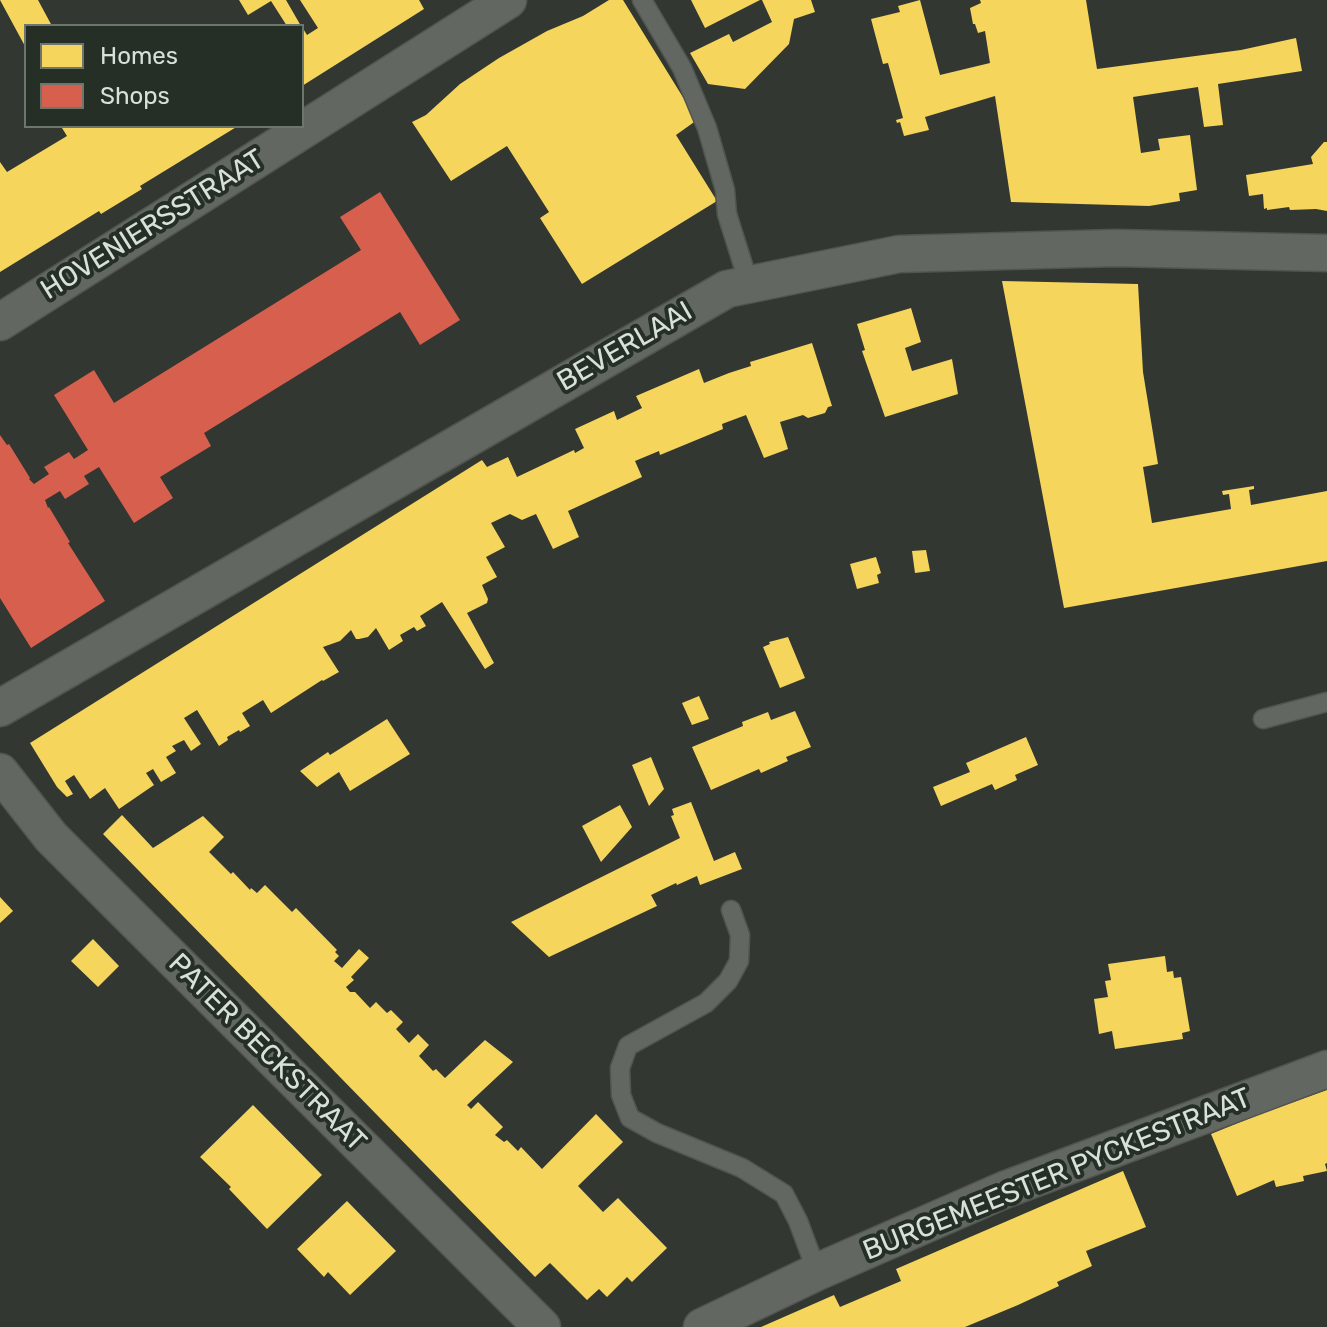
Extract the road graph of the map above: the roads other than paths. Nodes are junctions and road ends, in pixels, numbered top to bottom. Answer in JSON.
{"nodes":[{"id":1,"x":508,"y":0,"type":"edge"},
{"id":2,"x":642,"y":0,"type":"edge"},
{"id":3,"x":1327,"y":253,"type":"edge"},
{"id":4,"x":749,"y":284,"type":"junction"},
{"id":5,"x":0,"y":322,"type":"edge"},
{"id":6,"x":1327,"y":702,"type":"edge"},
{"id":7,"x":0,"y":708,"type":"edge"},
{"id":8,"x":1263,"y":719,"type":"dead end"},
{"id":9,"x":0,"y":772,"type":"edge"},
{"id":10,"x":731,"y":910,"type":"dead end"},
{"id":11,"x":1327,"y":1069,"type":"edge"},
{"id":12,"x":817,"y":1272,"type":"junction"},
{"id":13,"x":542,"y":1327,"type":"edge"},
{"id":14,"x":702,"y":1327,"type":"edge"}],
"edges":[{"from":1,"to":5,"type":"street","name":"HOVENIERSSTRAAT"},
{"from":2,"to":4,"type":"lane"},
{"from":3,"to":4,"type":"street","name":"BEVERLAAI"},
{"from":4,"to":7,"type":"street","name":"BEVERLAAI"},
{"from":6,"to":8,"type":"lane"},
{"from":9,"to":13,"type":"street","name":"PATER BECKSTRAAT"},
{"from":10,"to":12,"type":"lane"},
{"from":11,"to":12,"type":"street","name":"BURGEMEESTER PYCKESTRAAT"},
{"from":12,"to":14,"type":"street","name":"BURGEMEESTER PYCKESTRAAT"}]}
